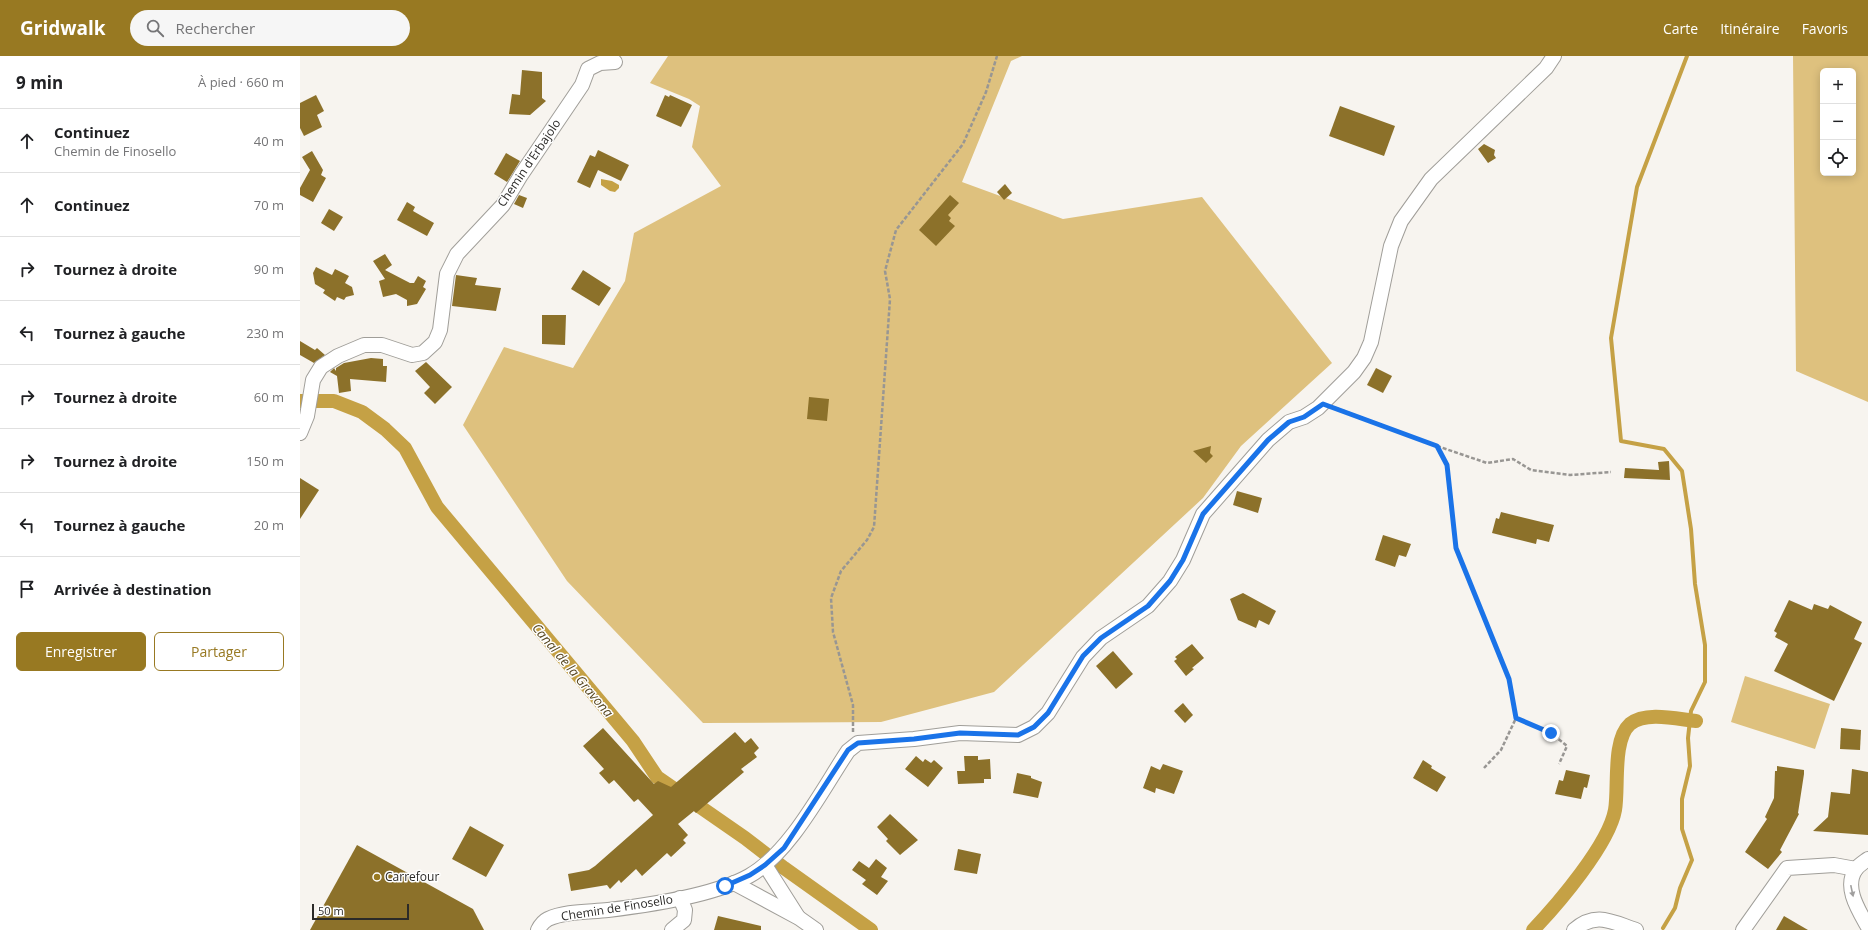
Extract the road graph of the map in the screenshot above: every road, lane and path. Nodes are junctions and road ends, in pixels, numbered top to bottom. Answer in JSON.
{"nodes":[{"id":1,"x":997,"y":56,"type":"edge"},
{"id":2,"x":1554,"y":56,"type":"edge"},
{"id":3,"x":615,"y":62,"type":"dead end"},
{"id":4,"x":1323,"y":404,"type":"junction"},
{"id":5,"x":300,"y":433,"type":"edge"},
{"id":6,"x":1437,"y":446,"type":"junction"},
{"id":7,"x":1611,"y":472,"type":"dead end"},
{"id":8,"x":1516,"y":718,"type":"junction"},
{"id":9,"x":858,"y":743,"type":"junction"},
{"id":10,"x":1559,"y":764,"type":"dead end"},
{"id":11,"x":1484,"y":768,"type":"dead end"},
{"id":12,"x":1868,"y":859,"type":"edge"},
{"id":13,"x":765,"y":865,"type":"junction"},
{"id":14,"x":1856,"y":869,"type":"junction"},
{"id":15,"x":734,"y":883,"type":"junction"},
{"id":16,"x":680,"y":898,"type":"junction"},
{"id":17,"x":799,"y":918,"type":"junction"},
{"id":18,"x":1868,"y":927,"type":"edge"},
{"id":19,"x":538,"y":930,"type":"edge"},
{"id":20,"x":672,"y":930,"type":"edge"},
{"id":21,"x":816,"y":930,"type":"edge"},
{"id":22,"x":1574,"y":930,"type":"edge"},
{"id":23,"x":1636,"y":930,"type":"edge"},
{"id":24,"x":1743,"y":930,"type":"edge"}],
"edges":[{"from":1,"to":9,"type":"path"},
{"from":2,"to":4,"type":"street"},
{"from":3,"to":5,"type":"street","name":"Chemin d'Erbajolo"},
{"from":4,"to":6,"type":"path"},
{"from":4,"to":9,"type":"street"},
{"from":6,"to":7,"type":"path"},
{"from":6,"to":8,"type":"path"},
{"from":8,"to":10,"type":"path"},
{"from":8,"to":11,"type":"path"},
{"from":9,"to":13,"type":"street","name":"Chemin de Finosello"},
{"from":12,"to":14,"type":"street"},
{"from":13,"to":15,"type":"street","name":"Chemin de Finosello"},
{"from":13,"to":17,"type":"street"},
{"from":14,"to":18,"type":"street","one_way":true},
{"from":14,"to":24,"type":"street"},
{"from":15,"to":16,"type":"street","name":"Chemin de Finosello"},
{"from":15,"to":17,"type":"street"},
{"from":16,"to":19,"type":"street","name":"Chemin de Finosello"},
{"from":16,"to":20,"type":"street"},
{"from":17,"to":21,"type":"street"},
{"from":22,"to":23,"type":"street"}]}
